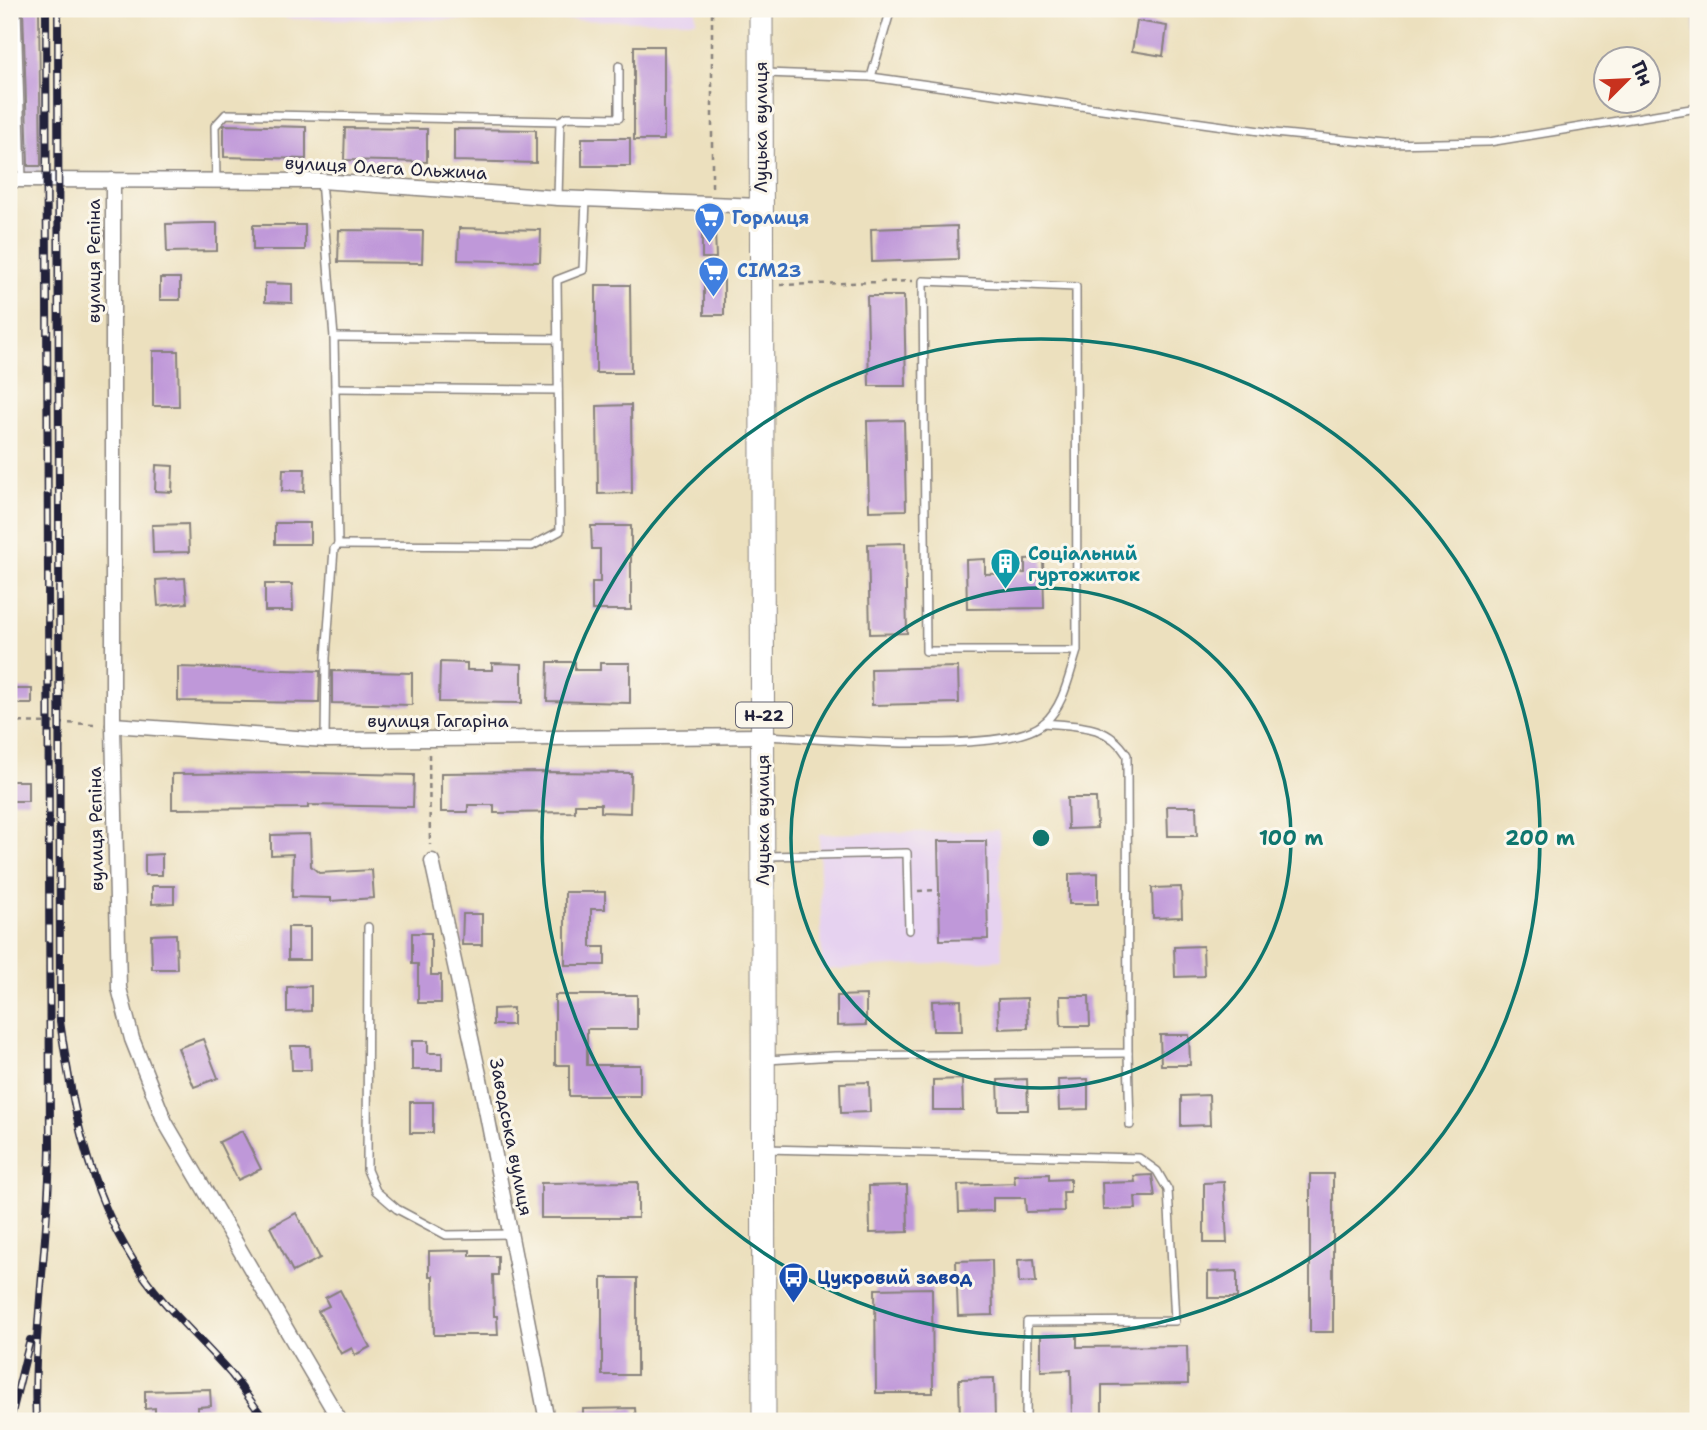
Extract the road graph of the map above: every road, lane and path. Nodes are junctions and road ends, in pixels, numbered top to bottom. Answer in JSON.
{"nodes":[{"id":1,"x":17,"y":9,"type":"edge"},
{"id":2,"x":712,"y":9,"type":"edge"},
{"id":3,"x":761,"y":9,"type":"edge"},
{"id":4,"x":891,"y":9,"type":"edge"},
{"id":5,"x":619,"y":66,"type":"dead end"},
{"id":6,"x":761,"y":72,"type":"junction"},
{"id":7,"x":871,"y":77,"type":"junction"},
{"id":8,"x":1697,"y":108,"type":"edge"},
{"id":9,"x":560,"y":121,"type":"junction"},
{"id":10,"x":15,"y":180,"type":"edge"},
{"id":11,"x":113,"y":180,"type":"junction"},
{"id":12,"x":216,"y":181,"type":"junction"},
{"id":13,"x":321,"y":181,"type":"junction"},
{"id":14,"x":558,"y":198,"type":"junction"},
{"id":15,"x":586,"y":199,"type":"junction"},
{"id":16,"x":712,"y":205,"type":"junction"},
{"id":17,"x":760,"y":206,"type":"junction"},
{"id":18,"x":923,"y":281,"type":"junction"},
{"id":19,"x":760,"y":286,"type":"junction"},
{"id":20,"x":334,"y":337,"type":"junction"},
{"id":21,"x":557,"y":339,"type":"junction"},
{"id":22,"x":335,"y":388,"type":"junction"},
{"id":23,"x":558,"y":390,"type":"junction"},
{"id":24,"x":338,"y":545,"type":"junction"},
{"id":25,"x":1077,"y":651,"type":"junction"},
{"id":26,"x":9,"y":722,"type":"edge"},
{"id":27,"x":1044,"y":723,"type":"junction"},
{"id":28,"x":113,"y":725,"type":"junction"},
{"id":29,"x":764,"y":736,"type":"junction"},
{"id":30,"x":325,"y":740,"type":"junction"},
{"id":31,"x":429,"y":740,"type":"junction"},
{"id":32,"x":763,"y":856,"type":"junction"},
{"id":33,"x":432,"y":861,"type":"joint"},
{"id":34,"x":939,"y":890,"type":"dead end"},
{"id":35,"x":908,"y":891,"type":"junction"},
{"id":36,"x":368,"y":927,"type":"dead end"},
{"id":37,"x":909,"y":930,"type":"dead end"},
{"id":38,"x":1128,"y":1053,"type":"junction"},
{"id":39,"x":763,"y":1060,"type":"junction"},
{"id":40,"x":1130,"y":1125,"type":"dead end"},
{"id":41,"x":763,"y":1149,"type":"junction"},
{"id":42,"x":510,"y":1234,"type":"junction"},
{"id":43,"x":340,"y":1421,"type":"edge"},
{"id":44,"x":547,"y":1421,"type":"edge"},
{"id":45,"x":764,"y":1421,"type":"edge"},
{"id":46,"x":1026,"y":1421,"type":"edge"}],
"edges":[{"from":1,"to":10,"type":"lane"},
{"from":2,"to":16,"type":"path"},
{"from":3,"to":6,"type":"main road","name":"Луцька вулиця","number":"Н-22"},
{"from":4,"to":7,"type":"lane"},
{"from":5,"to":9,"type":"lane"},
{"from":6,"to":7,"type":"lane"},
{"from":6,"to":17,"type":"main road","name":"Луцька вулиця","number":"Н-22"},
{"from":7,"to":8,"type":"lane"},
{"from":9,"to":12,"type":"lane"},
{"from":9,"to":14,"type":"lane"},
{"from":10,"to":11,"type":"street","name":"вулиця Олега Ольжича"},
{"from":11,"to":12,"type":"street","name":"вулиця Олега Ольжича"},
{"from":11,"to":28,"type":"street","name":"вулиця Рєпіна"},
{"from":12,"to":13,"type":"street","name":"вулиця Олега Ольжича"},
{"from":13,"to":14,"type":"street","name":"вулиця Олега Ольжича"},
{"from":13,"to":20,"type":"lane"},
{"from":14,"to":15,"type":"street","name":"вулиця Олега Ольжича"},
{"from":15,"to":16,"type":"street","name":"вулиця Олега Ольжича"},
{"from":15,"to":21,"type":"lane"},
{"from":16,"to":17,"type":"street","name":"вулиця Олега Ольжича"},
{"from":17,"to":19,"type":"main road","name":"Луцька вулиця","number":"Н-22"},
{"from":18,"to":19,"type":"path"},
{"from":18,"to":25,"type":"lane"},
{"from":18,"to":25,"type":"lane"},
{"from":19,"to":29,"type":"main road","name":"Луцька вулиця","number":"Н-22"},
{"from":20,"to":21,"type":"lane"},
{"from":20,"to":22,"type":"lane"},
{"from":21,"to":23,"type":"lane"},
{"from":22,"to":23,"type":"lane"},
{"from":22,"to":24,"type":"lane"},
{"from":23,"to":24,"type":"lane"},
{"from":24,"to":30,"type":"lane"},
{"from":25,"to":27,"type":"lane"},
{"from":26,"to":28,"type":"path"},
{"from":27,"to":29,"type":"lane"},
{"from":27,"to":38,"type":"lane"},
{"from":28,"to":30,"type":"street","name":"вулиця Гагаріна"},
{"from":28,"to":43,"type":"street","name":"вулиця Рєпіна"},
{"from":29,"to":31,"type":"street","name":"вулиця Гагаріна"},
{"from":29,"to":32,"type":"main road","name":"Луцька вулиця","number":"Н-22"},
{"from":30,"to":31,"type":"street","name":"вулиця Гагаріна"},
{"from":31,"to":33,"type":"path"},
{"from":32,"to":35,"type":"lane"},
{"from":32,"to":39,"type":"main road","name":"Луцька вулиця","number":"Н-22"},
{"from":33,"to":42,"type":"street","name":"Заводська вулиця"},
{"from":34,"to":35,"type":"path"},
{"from":35,"to":37,"type":"lane"},
{"from":36,"to":42,"type":"lane"},
{"from":38,"to":39,"type":"lane"},
{"from":38,"to":40,"type":"lane"},
{"from":39,"to":41,"type":"main road","name":"Луцька вулиця","number":"Н-22"},
{"from":41,"to":45,"type":"main road","name":"Луцька вулиця","number":"Н-22"},
{"from":41,"to":46,"type":"lane"},
{"from":42,"to":44,"type":"street","name":"Заводська вулиця"}]}
